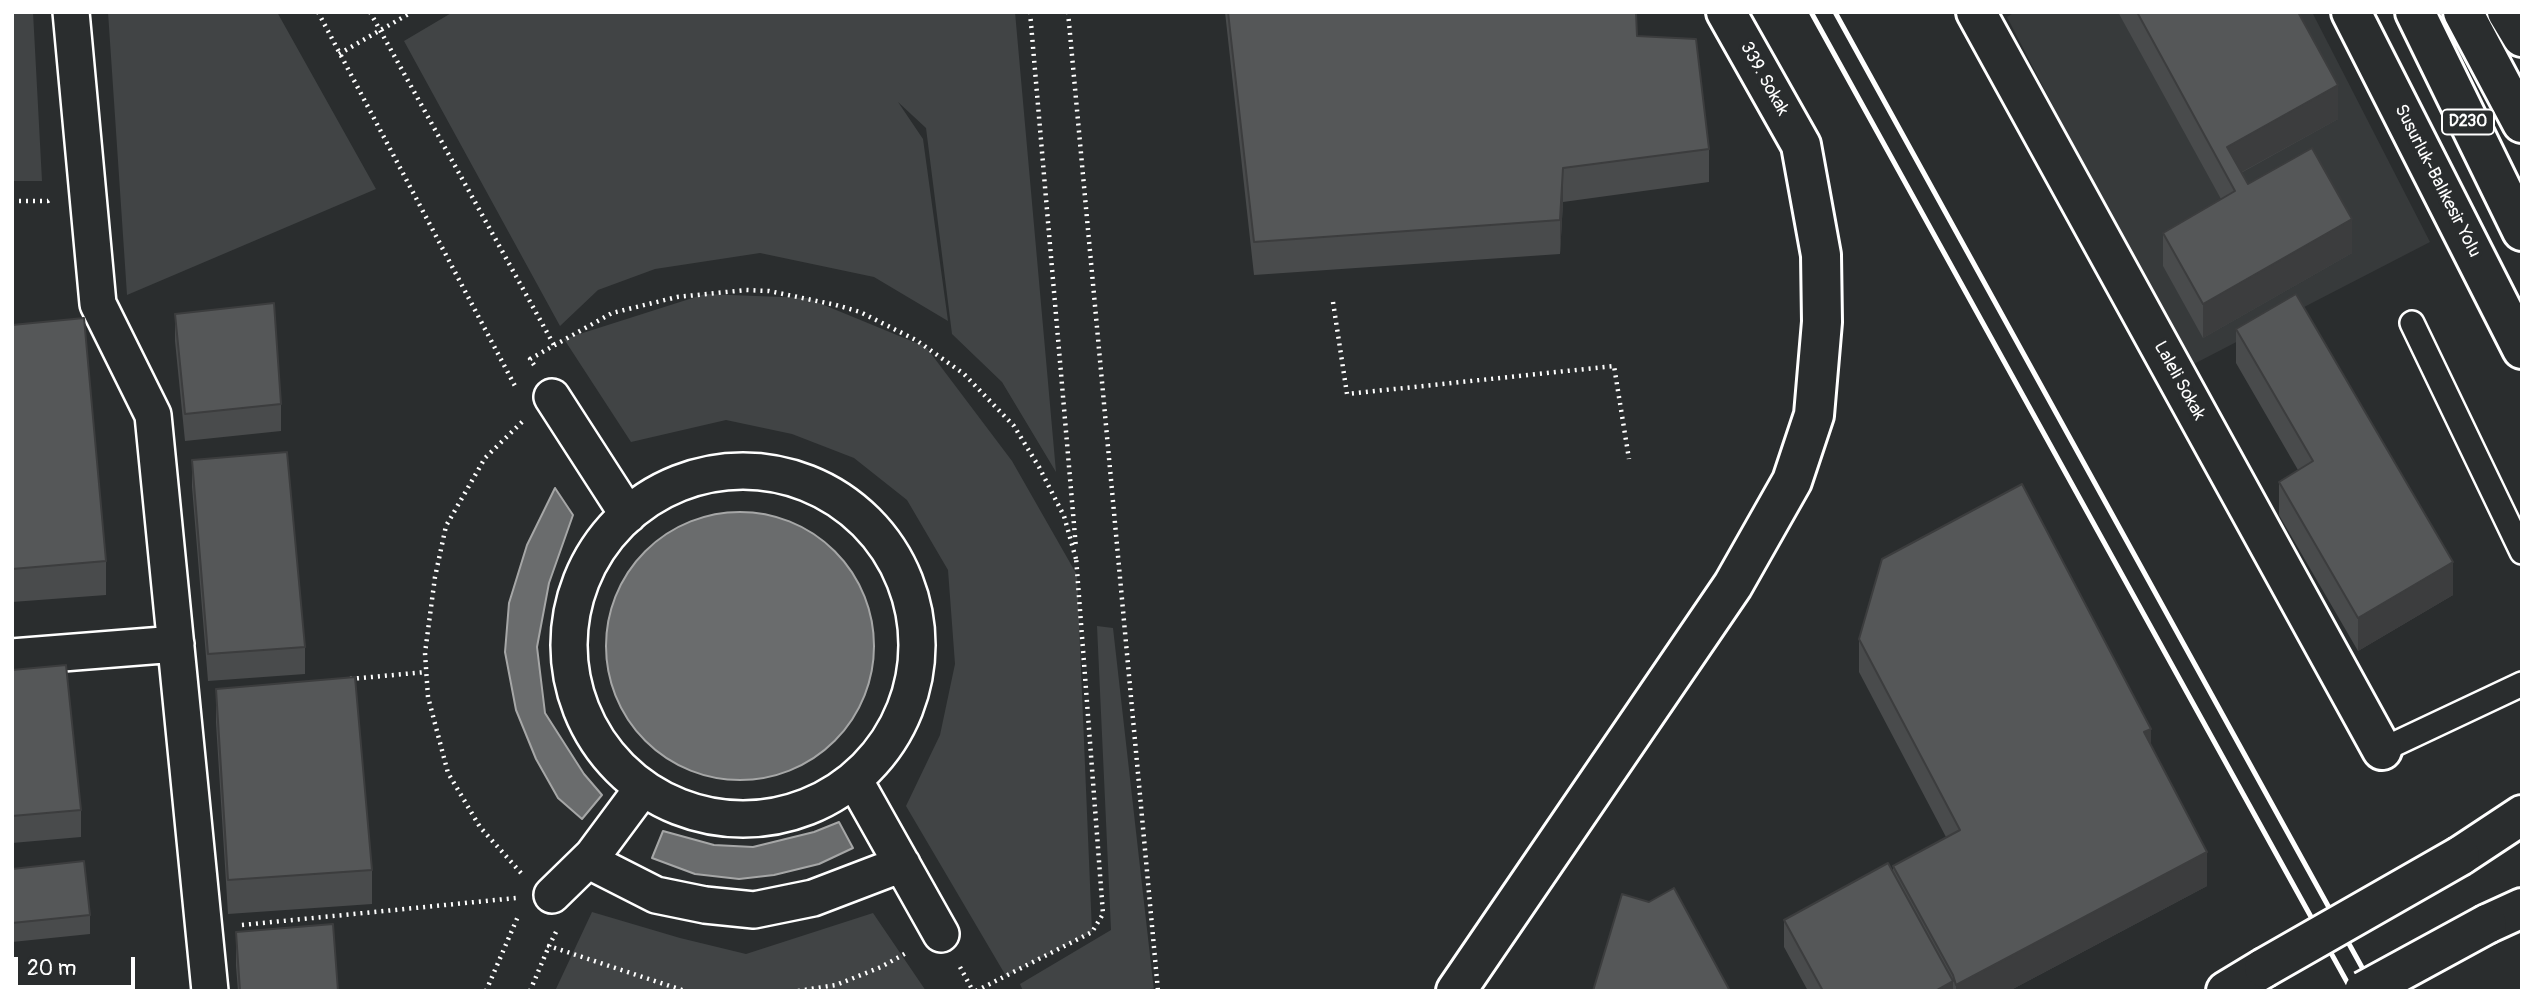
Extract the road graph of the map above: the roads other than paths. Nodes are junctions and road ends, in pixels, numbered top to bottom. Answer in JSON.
{"nodes":[{"id":1,"x":71,"y":12,"type":"edge"},
{"id":2,"x":1726,"y":12,"type":"edge"},
{"id":3,"x":1976,"y":12,"type":"edge"},
{"id":4,"x":2351,"y":12,"type":"edge"},
{"id":5,"x":2415,"y":12,"type":"edge"},
{"id":6,"x":2463,"y":12,"type":"edge"},
{"id":7,"x":2507,"y":12,"type":"edge"},
{"id":8,"x":2522,"y":37,"type":"edge"},
{"id":9,"x":2522,"y":123,"type":"edge"},
{"id":10,"x":2522,"y":231,"type":"edge"},
{"id":11,"x":2412,"y":323,"type":"dead end"},
{"id":12,"x":2522,"y":349,"type":"edge"},
{"id":13,"x":541,"y":406,"type":"road end"},
{"id":14,"x":628,"y":515,"type":"junction"},
{"id":15,"x":2522,"y":552,"type":"edge"},
{"id":16,"x":176,"y":644,"type":"junction"},
{"id":17,"x":12,"y":657,"type":"edge"},
{"id":18,"x":2522,"y":684,"type":"edge"},
{"id":19,"x":2382,"y":750,"type":"joint"},
{"id":20,"x":855,"y":781,"type":"junction"},
{"id":21,"x":642,"y":789,"type":"junction"},
{"id":22,"x":2522,"y":815,"type":"edge"},
{"id":23,"x":593,"y":855,"type":"junction"},
{"id":24,"x":902,"y":864,"type":"junction"},
{"id":25,"x":539,"y":896,"type":"road end"},
{"id":26,"x":2522,"y":908,"type":"edge"},
{"id":27,"x":941,"y":934,"type":"road end"},
{"id":28,"x":210,"y":991,"type":"edge"},
{"id":29,"x":1456,"y":991,"type":"edge"},
{"id":30,"x":2225,"y":991,"type":"edge"},
{"id":31,"x":2364,"y":991,"type":"edge"}],
"edges":[{"from":1,"to":16,"type":"street"},
{"from":2,"to":29,"type":"main road","name":"339. Sokak"},
{"from":3,"to":19,"type":"main road","name":"Laleli Sokak"},
{"from":4,"to":12,"type":"main road","name":"Susurluk-Balıkesir Yolu"},
{"from":5,"to":10,"type":"main road","number":"D230"},
{"from":6,"to":9,"type":"main road","number":"D230"},
{"from":7,"to":8,"type":"main road"},
{"from":11,"to":15,"type":"lane"},
{"from":13,"to":14,"type":"street"},
{"from":14,"to":20,"type":"street"},
{"from":14,"to":21,"type":"street"},
{"from":16,"to":17,"type":"street"},
{"from":16,"to":28,"type":"street"},
{"from":18,"to":19,"type":"lane"},
{"from":20,"to":21,"type":"street"},
{"from":20,"to":24,"type":"street"},
{"from":21,"to":23,"type":"street"},
{"from":22,"to":30,"type":"main road","bridge":true},
{"from":23,"to":24,"type":"street"},
{"from":23,"to":25,"type":"street"},
{"from":24,"to":27,"type":"street"},
{"from":26,"to":31,"type":"main road","bridge":true}]}
